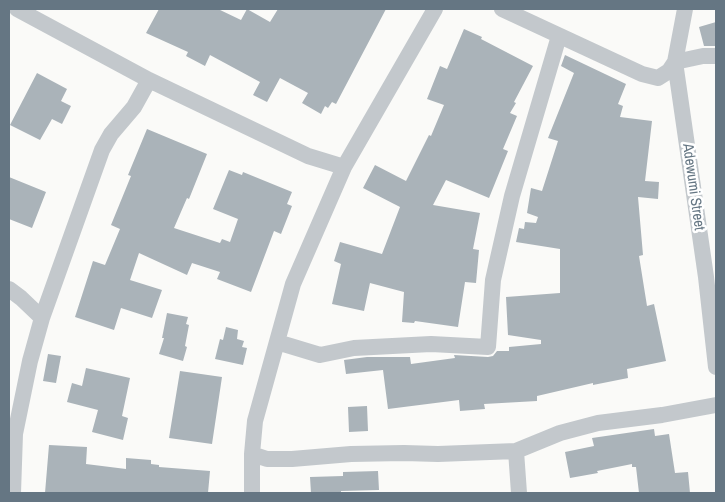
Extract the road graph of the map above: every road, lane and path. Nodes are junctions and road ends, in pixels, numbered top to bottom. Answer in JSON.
{"nodes":[{"id":1,"x":17,"y":9,"type":"edge"},
{"id":2,"x":435,"y":9,"type":"edge"},
{"id":3,"x":502,"y":9,"type":"edge"},
{"id":4,"x":685,"y":9,"type":"edge"},
{"id":5,"x":559,"y":36,"type":"junction"},
{"id":6,"x":716,"y":56,"type":"edge"},
{"id":7,"x":675,"y":62,"type":"junction"},
{"id":8,"x":149,"y":80,"type":"junction"},
{"id":9,"x":344,"y":167,"type":"junction"},
{"id":10,"x":711,"y":277,"type":"edge"},
{"id":11,"x":9,"y":289,"type":"edge"},
{"id":12,"x":42,"y":318,"type":"junction"},
{"id":13,"x":277,"y":342,"type":"junction"},
{"id":14,"x":716,"y":367,"type":"edge"},
{"id":15,"x":716,"y":405,"type":"edge"},
{"id":16,"x":516,"y":451,"type":"junction"},
{"id":17,"x":252,"y":454,"type":"junction"},
{"id":18,"x":12,"y":493,"type":"edge"},
{"id":19,"x":252,"y":493,"type":"edge"},
{"id":20,"x":519,"y":493,"type":"edge"}],
"edges":[{"from":1,"to":8,"type":"street"},
{"from":2,"to":9,"type":"street"},
{"from":3,"to":5,"type":"street"},
{"from":4,"to":7,"type":"street","name":"Adewumi Street"},
{"from":5,"to":7,"type":"street"},
{"from":5,"to":13,"type":"street"},
{"from":6,"to":7,"type":"street"},
{"from":7,"to":10,"type":"street","name":"Adewumi Street"},
{"from":8,"to":9,"type":"street"},
{"from":8,"to":12,"type":"street"},
{"from":9,"to":13,"type":"street"},
{"from":10,"to":14,"type":"street","name":"Adewumi Street"},
{"from":11,"to":12,"type":"street"},
{"from":12,"to":18,"type":"street"},
{"from":13,"to":17,"type":"street"},
{"from":15,"to":16,"type":"street"},
{"from":16,"to":17,"type":"street"},
{"from":16,"to":20,"type":"street"},
{"from":17,"to":19,"type":"street"}]}
